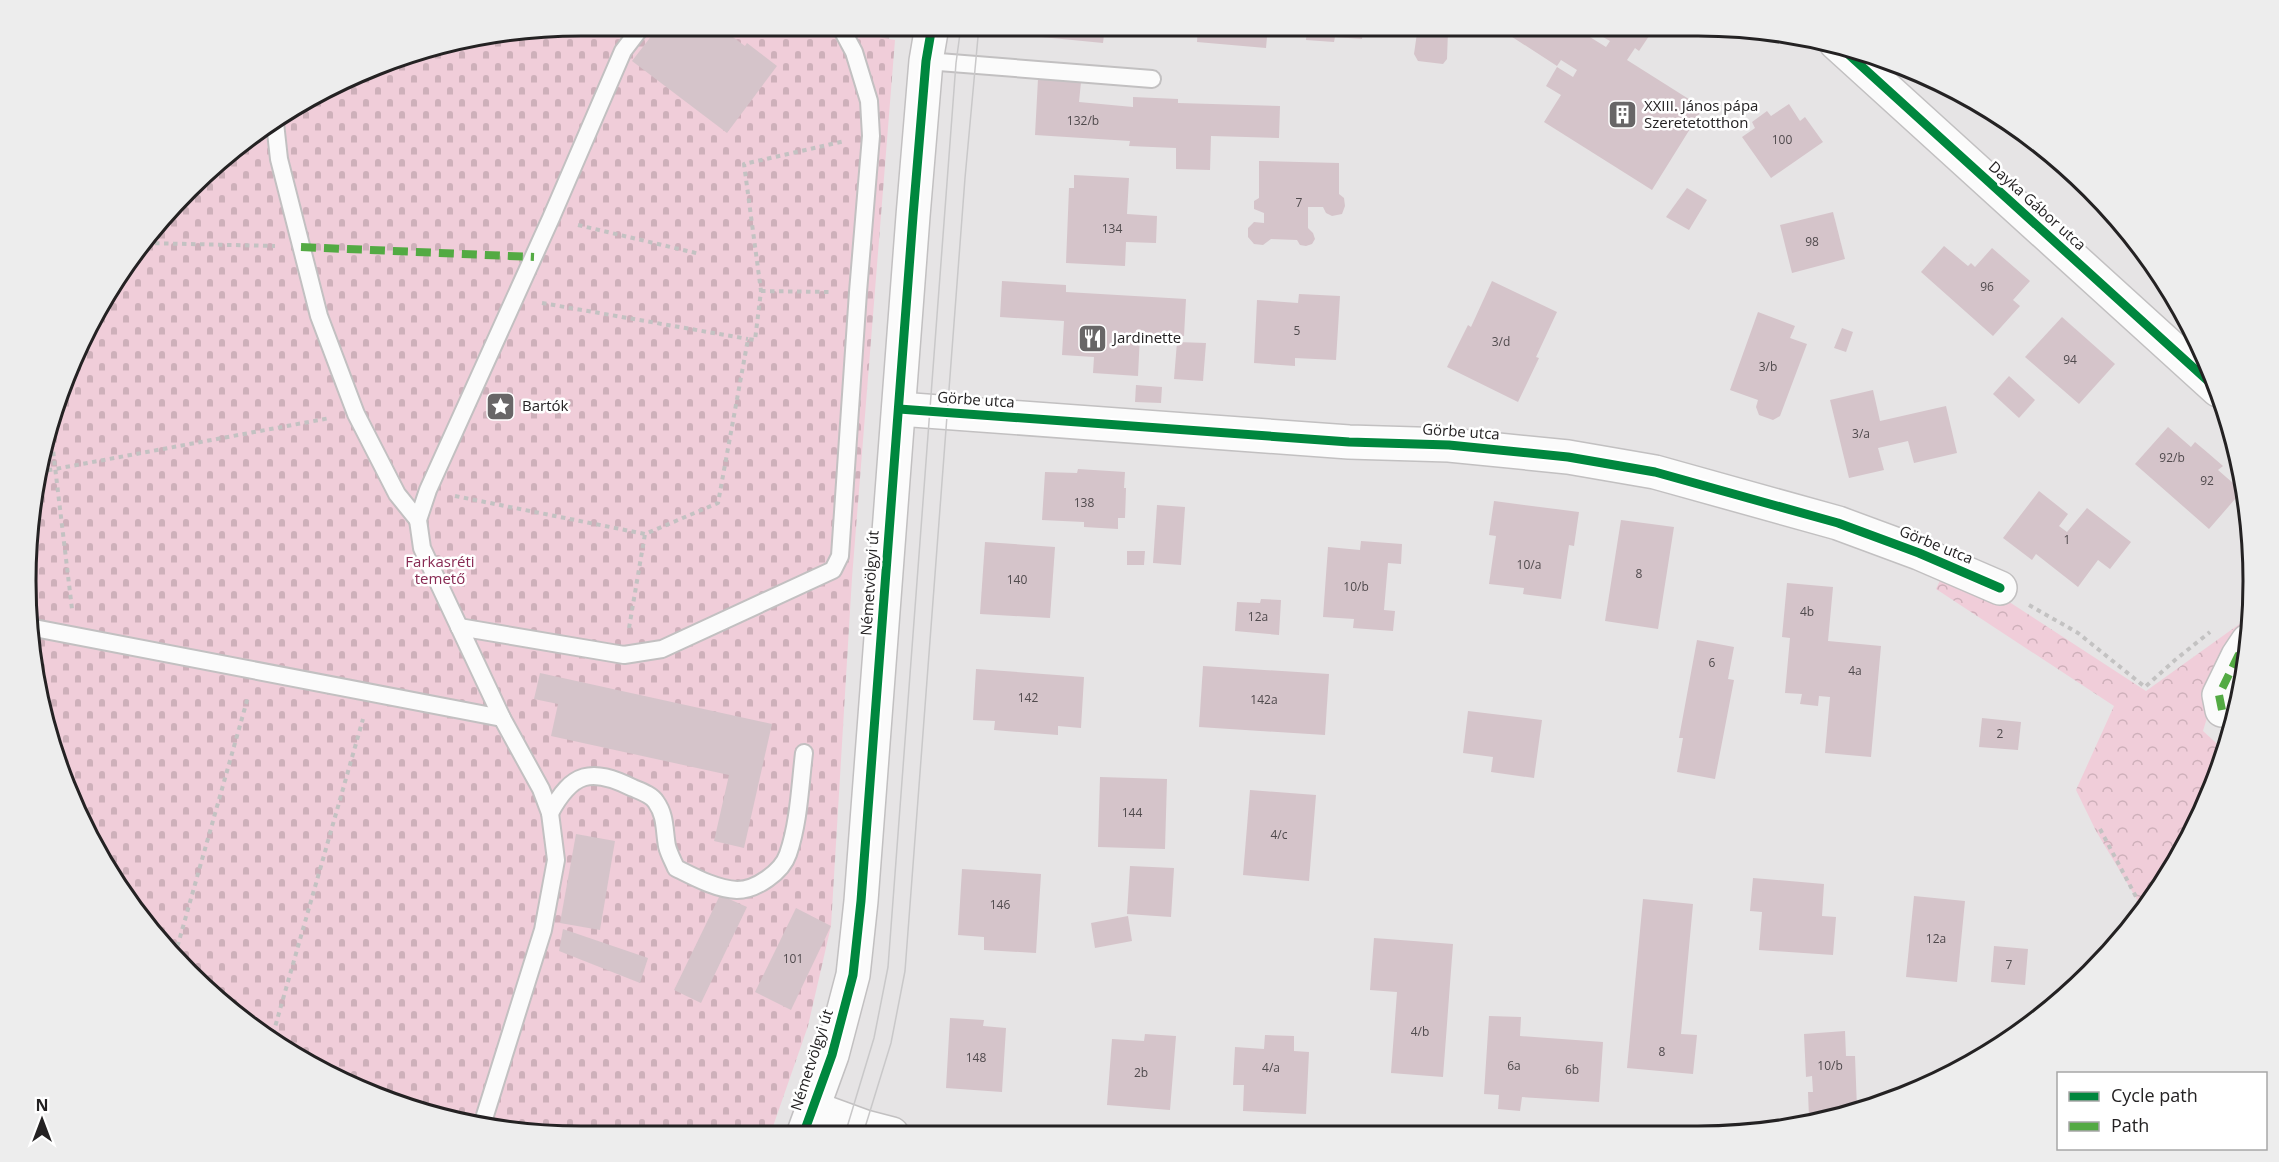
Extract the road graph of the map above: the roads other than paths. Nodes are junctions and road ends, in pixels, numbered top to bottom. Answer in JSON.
{"nodes":[{"id":1,"x":634,"y":36,"type":"edge"},
{"id":2,"x":845,"y":36,"type":"edge"},
{"id":3,"x":930,"y":36,"type":"edge"},
{"id":4,"x":1853,"y":59,"type":"edge"},
{"id":5,"x":926,"y":61,"type":"junction"},
{"id":6,"x":1152,"y":79,"type":"dead end"},
{"id":7,"x":276,"y":130,"type":"edge"},
{"id":8,"x":2204,"y":377,"type":"edge"},
{"id":9,"x":899,"y":409,"type":"junction"},
{"id":10,"x":418,"y":520,"type":"junction"},
{"id":11,"x":2000,"y":588,"type":"road end"},
{"id":12,"x":459,"y":627,"type":"junction"},
{"id":13,"x":38,"y":629,"type":"edge"},
{"id":14,"x":2237,"y":658,"type":"edge"},
{"id":15,"x":2222,"y":710,"type":"dead end"},
{"id":16,"x":502,"y":718,"type":"junction"},
{"id":17,"x":804,"y":753,"type":"dead end"},
{"id":18,"x":550,"y":813,"type":"junction"},
{"id":19,"x":484,"y":1117,"type":"edge"},
{"id":20,"x":808,"y":1121,"type":"edge"},
{"id":21,"x":856,"y":1126,"type":"edge"}],
"edges":[{"from":1,"to":10,"type":"lane"},
{"from":2,"to":12,"type":"lane"},
{"from":3,"to":5,"type":"street","name":"Németvölgyi út"},
{"from":4,"to":8,"type":"street","name":"Dayka Gábor utca"},
{"from":5,"to":6,"type":"lane"},
{"from":5,"to":9,"type":"street","name":"Németvölgyi út"},
{"from":7,"to":10,"type":"lane"},
{"from":9,"to":11,"type":"street","name":"Görbe utca"},
{"from":9,"to":20,"type":"street","name":"Németvölgyi út"},
{"from":10,"to":12,"type":"lane"},
{"from":12,"to":16,"type":"lane"},
{"from":13,"to":16,"type":"lane"},
{"from":14,"to":15,"type":"street"},
{"from":16,"to":18,"type":"lane"},
{"from":17,"to":18,"type":"lane"},
{"from":18,"to":19,"type":"lane"},
{"from":20,"to":21,"type":"street"}]}
